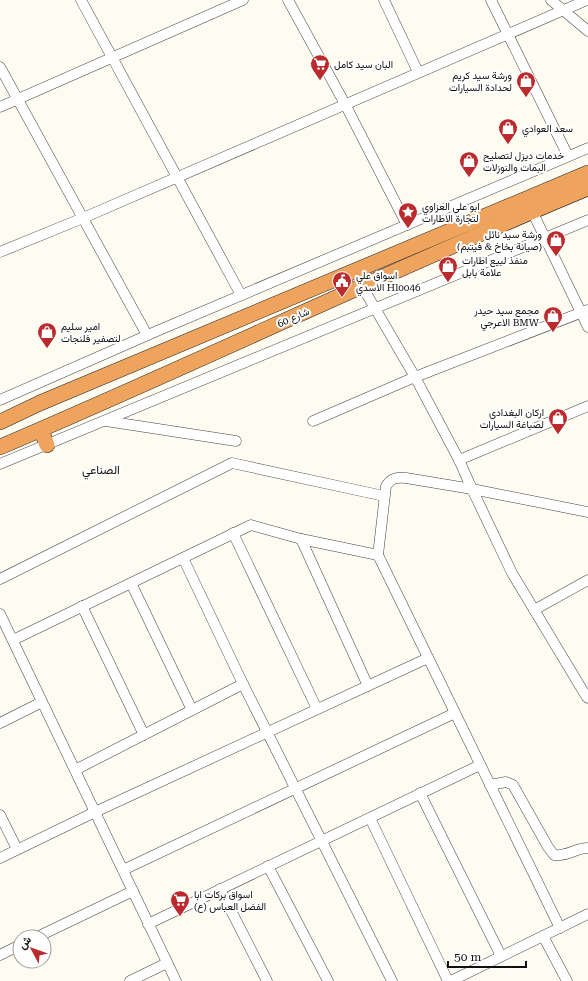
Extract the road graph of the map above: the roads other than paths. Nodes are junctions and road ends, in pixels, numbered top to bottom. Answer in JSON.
{"nodes":[{"id":1,"x":81,"y":0,"type":"edge"},
{"id":2,"x":243,"y":0,"type":"edge"},
{"id":3,"x":288,"y":0,"type":"edge"},
{"id":4,"x":384,"y":0,"type":"edge"},
{"id":5,"x":491,"y":0,"type":"edge"},
{"id":6,"x":551,"y":0,"type":"edge"},
{"id":7,"x":587,"y":0,"type":"edge"},
{"id":8,"x":563,"y":10,"type":"junction"},
{"id":9,"x":588,"y":31,"type":"edge"},
{"id":10,"x":508,"y":34,"type":"junction"},
{"id":11,"x":113,"y":57,"type":"junction"},
{"id":12,"x":0,"y":67,"type":"edge"},
{"id":13,"x":418,"y":72,"type":"junction"},
{"id":14,"x":18,"y":99,"type":"junction"},
{"id":15,"x":345,"y":104,"type":"junction"},
{"id":16,"x":0,"y":107,"type":"edge"},
{"id":17,"x":588,"y":148,"type":"edge"},
{"id":18,"x":568,"y":156,"type":"junction"},
{"id":19,"x":588,"y":173,"type":"edge"},
{"id":20,"x":177,"y":177,"type":"junction"},
{"id":21,"x":588,"y":188,"type":"edge"},
{"id":22,"x":532,"y":211,"type":"junction"},
{"id":23,"x":82,"y":218,"type":"junction"},
{"id":24,"x":588,"y":220,"type":"edge"},
{"id":25,"x":407,"y":225,"type":"junction"},
{"id":26,"x":545,"y":238,"type":"junction"},
{"id":27,"x":0,"y":252,"type":"edge"},
{"id":28,"x":362,"y":286,"type":"junction"},
{"id":29,"x":241,"y":295,"type":"junction"},
{"id":30,"x":375,"y":309,"type":"junction"},
{"id":31,"x":584,"y":311,"type":"edge"},
{"id":32,"x":588,"y":327,"type":"edge"},
{"id":33,"x":147,"y":335,"type":"junction"},
{"id":34,"x":415,"y":377,"type":"junction"},
{"id":35,"x":0,"y":400,"type":"edge"},
{"id":36,"x":588,"y":406,"type":"edge"},
{"id":37,"x":106,"y":421,"type":"junction"},
{"id":38,"x":313,"y":421,"type":"dead end"},
{"id":39,"x":0,"y":422,"type":"edge"},
{"id":40,"x":41,"y":430,"type":"junction"},
{"id":41,"x":236,"y":441,"type":"dead end"},
{"id":42,"x":47,"y":445,"type":"junction"},
{"id":43,"x":0,"y":448,"type":"edge"},
{"id":44,"x":459,"y":460,"type":"junction"},
{"id":45,"x":0,"y":464,"type":"edge"},
{"id":46,"x":472,"y":489,"type":"junction"},
{"id":47,"x":384,"y":496,"type":"junction"},
{"id":48,"x":588,"y":512,"type":"edge"},
{"id":49,"x":234,"y":533,"type":"junction"},
{"id":50,"x":300,"y":539,"type":"junction"},
{"id":51,"x":378,"y":555,"type":"junction"},
{"id":52,"x":183,"y":558,"type":"junction"},
{"id":53,"x":0,"y":579,"type":"edge"},
{"id":54,"x":588,"y":580,"type":"edge"},
{"id":55,"x":131,"y":583,"type":"junction"},
{"id":56,"x":82,"y":606,"type":"junction"},
{"id":57,"x":534,"y":610,"type":"junction"},
{"id":58,"x":0,"y":614,"type":"edge"},
{"id":59,"x":4,"y":631,"type":"edge"},
{"id":60,"x":13,"y":640,"type":"junction"},
{"id":61,"x":428,"y":658,"type":"junction"},
{"id":62,"x":243,"y":684,"type":"junction"},
{"id":63,"x":368,"y":686,"type":"junction"},
{"id":64,"x":588,"y":698,"type":"edge"},
{"id":65,"x":42,"y":702,"type":"junction"},
{"id":66,"x":317,"y":709,"type":"junction"},
{"id":67,"x":192,"y":710,"type":"junction"},
{"id":68,"x":455,"y":713,"type":"junction"},
{"id":69,"x":0,"y":723,"type":"edge"},
{"id":70,"x":268,"y":732,"type":"junction"},
{"id":71,"x":144,"y":735,"type":"junction"},
{"id":72,"x":480,"y":764,"type":"junction"},
{"id":73,"x":75,"y":770,"type":"junction"},
{"id":74,"x":490,"y":785,"type":"junction"},
{"id":75,"x":295,"y":788,"type":"junction"},
{"id":76,"x":420,"y":793,"type":"junction"},
{"id":77,"x":95,"y":812,"type":"junction"},
{"id":78,"x":0,"y":815,"type":"edge"},
{"id":79,"x":370,"y":818,"type":"junction"},
{"id":80,"x":322,"y":840,"type":"junction"},
{"id":81,"x":588,"y":848,"type":"edge"},
{"id":82,"x":17,"y":850,"type":"junction"},
{"id":83,"x":0,"y":858,"type":"edge"},
{"id":84,"x":268,"y":866,"type":"junction"},
{"id":85,"x":123,"y":870,"type":"junction"},
{"id":86,"x":220,"y":890,"type":"junction"},
{"id":87,"x":133,"y":891,"type":"junction"},
{"id":88,"x":588,"y":914,"type":"edge"},
{"id":89,"x":148,"y":924,"type":"junction"},
{"id":90,"x":560,"y":928,"type":"junction"},
{"id":91,"x":52,"y":930,"type":"edge"},
{"id":92,"x":543,"y":936,"type":"junction"},
{"id":93,"x":12,"y":949,"type":"edge"},
{"id":94,"x":0,"y":955,"type":"edge"},
{"id":95,"x":501,"y":956,"type":"junction"},
{"id":96,"x":167,"y":963,"type":"junction"},
{"id":97,"x":130,"y":981,"type":"edge"},
{"id":98,"x":176,"y":981,"type":"edge"},
{"id":99,"x":267,"y":981,"type":"edge"},
{"id":100,"x":328,"y":981,"type":"edge"},
{"id":101,"x":392,"y":981,"type":"edge"},
{"id":102,"x":449,"y":981,"type":"edge"},
{"id":103,"x":567,"y":981,"type":"edge"}],
"edges":[{"from":1,"to":11,"type":"street"},
{"from":2,"to":11,"type":"street"},
{"from":3,"to":15,"type":"street"},
{"from":4,"to":13,"type":"street"},
{"from":5,"to":10,"type":"street"},
{"from":6,"to":8,"type":"street"},
{"from":7,"to":8,"type":"street"},
{"from":8,"to":9,"type":"street"},
{"from":8,"to":10,"type":"street"},
{"from":10,"to":13,"type":"street"},
{"from":10,"to":18,"type":"street"},
{"from":11,"to":14,"type":"street"},
{"from":11,"to":20,"type":"street"},
{"from":12,"to":14,"type":"street"},
{"from":13,"to":15,"type":"street"},
{"from":14,"to":16,"type":"street"},
{"from":14,"to":23,"type":"street"},
{"from":15,"to":20,"type":"street"},
{"from":15,"to":25,"type":"street"},
{"from":17,"to":18,"type":"street"},
{"from":18,"to":25,"type":"street"},
{"from":19,"to":39,"type":"highway","name":"شارع 60"},
{"from":20,"to":23,"type":"street"},
{"from":20,"to":29,"type":"street"},
{"from":21,"to":22,"type":"highway","name":"شارع 60"},
{"from":22,"to":26,"type":"street"},
{"from":22,"to":28,"type":"highway","name":"شارع 60"},
{"from":23,"to":27,"type":"street"},
{"from":23,"to":33,"type":"street"},
{"from":24,"to":26,"type":"street"},
{"from":25,"to":29,"type":"street"},
{"from":26,"to":30,"type":"street"},
{"from":26,"to":31,"type":"street"},
{"from":28,"to":30,"type":"street"},
{"from":28,"to":40,"type":"highway","name":"شارع 60"},
{"from":29,"to":33,"type":"street"},
{"from":30,"to":34,"type":"street"},
{"from":30,"to":37,"type":"street"},
{"from":31,"to":32,"type":"street"},
{"from":31,"to":34,"type":"street"},
{"from":33,"to":35,"type":"street"},
{"from":34,"to":38,"type":"street"},
{"from":34,"to":44,"type":"street"},
{"from":36,"to":44,"type":"street"},
{"from":37,"to":41,"type":"street"},
{"from":37,"to":42,"type":"street"},
{"from":40,"to":42,"type":"highway"},
{"from":40,"to":43,"type":"highway","name":"شارع 60"},
{"from":42,"to":45,"type":"street"},
{"from":44,"to":46,"type":"street"},
{"from":46,"to":47,"type":"street"},
{"from":46,"to":48,"type":"street"},
{"from":46,"to":57,"type":"street"},
{"from":47,"to":51,"type":"street"},
{"from":47,"to":53,"type":"street"},
{"from":49,"to":50,"type":"street"},
{"from":49,"to":52,"type":"street"},
{"from":49,"to":66,"type":"street"},
{"from":50,"to":51,"type":"street"},
{"from":50,"to":63,"type":"street"},
{"from":51,"to":61,"type":"street"},
{"from":52,"to":55,"type":"street"},
{"from":52,"to":62,"type":"street"},
{"from":54,"to":57,"type":"street"},
{"from":55,"to":56,"type":"street"},
{"from":55,"to":67,"type":"street"},
{"from":56,"to":60,"type":"street"},
{"from":56,"to":71,"type":"street"},
{"from":57,"to":64,"type":"street"},
{"from":58,"to":59,"type":"street"},
{"from":59,"to":60,"type":"street"},
{"from":60,"to":65,"type":"street"},
{"from":61,"to":63,"type":"street"},
{"from":61,"to":68,"type":"street"},
{"from":62,"to":67,"type":"street"},
{"from":62,"to":70,"type":"street"},
{"from":63,"to":66,"type":"street"},
{"from":65,"to":69,"type":"street"},
{"from":65,"to":73,"type":"street"},
{"from":66,"to":70,"type":"street"},
{"from":67,"to":71,"type":"street"},
{"from":68,"to":72,"type":"street"},
{"from":68,"to":75,"type":"street"},
{"from":70,"to":75,"type":"street"},
{"from":70,"to":77,"type":"street"},
{"from":71,"to":73,"type":"street"},
{"from":72,"to":74,"type":"street"},
{"from":72,"to":76,"type":"street"},
{"from":73,"to":77,"type":"street"},
{"from":74,"to":81,"type":"street"},
{"from":74,"to":90,"type":"street"},
{"from":75,"to":80,"type":"street"},
{"from":75,"to":85,"type":"street"},
{"from":76,"to":79,"type":"street"},
{"from":76,"to":95,"type":"street"},
{"from":77,"to":82,"type":"street"},
{"from":77,"to":85,"type":"street"},
{"from":78,"to":82,"type":"street"},
{"from":79,"to":80,"type":"street"},
{"from":79,"to":102,"type":"street"},
{"from":80,"to":84,"type":"street"},
{"from":80,"to":101,"type":"street"},
{"from":82,"to":83,"type":"street"},
{"from":84,"to":86,"type":"street"},
{"from":84,"to":100,"type":"street"},
{"from":85,"to":87,"type":"street"},
{"from":86,"to":89,"type":"street"},
{"from":86,"to":99,"type":"street"},
{"from":87,"to":89,"type":"street"},
{"from":87,"to":91,"type":"street"},
{"from":88,"to":90,"type":"street"},
{"from":89,"to":96,"type":"street"},
{"from":90,"to":92,"type":"street"},
{"from":92,"to":95,"type":"street"},
{"from":92,"to":103,"type":"street"},
{"from":93,"to":94,"type":"street"},
{"from":95,"to":102,"type":"street"},
{"from":96,"to":97,"type":"street"},
{"from":96,"to":98,"type":"street"}]}
